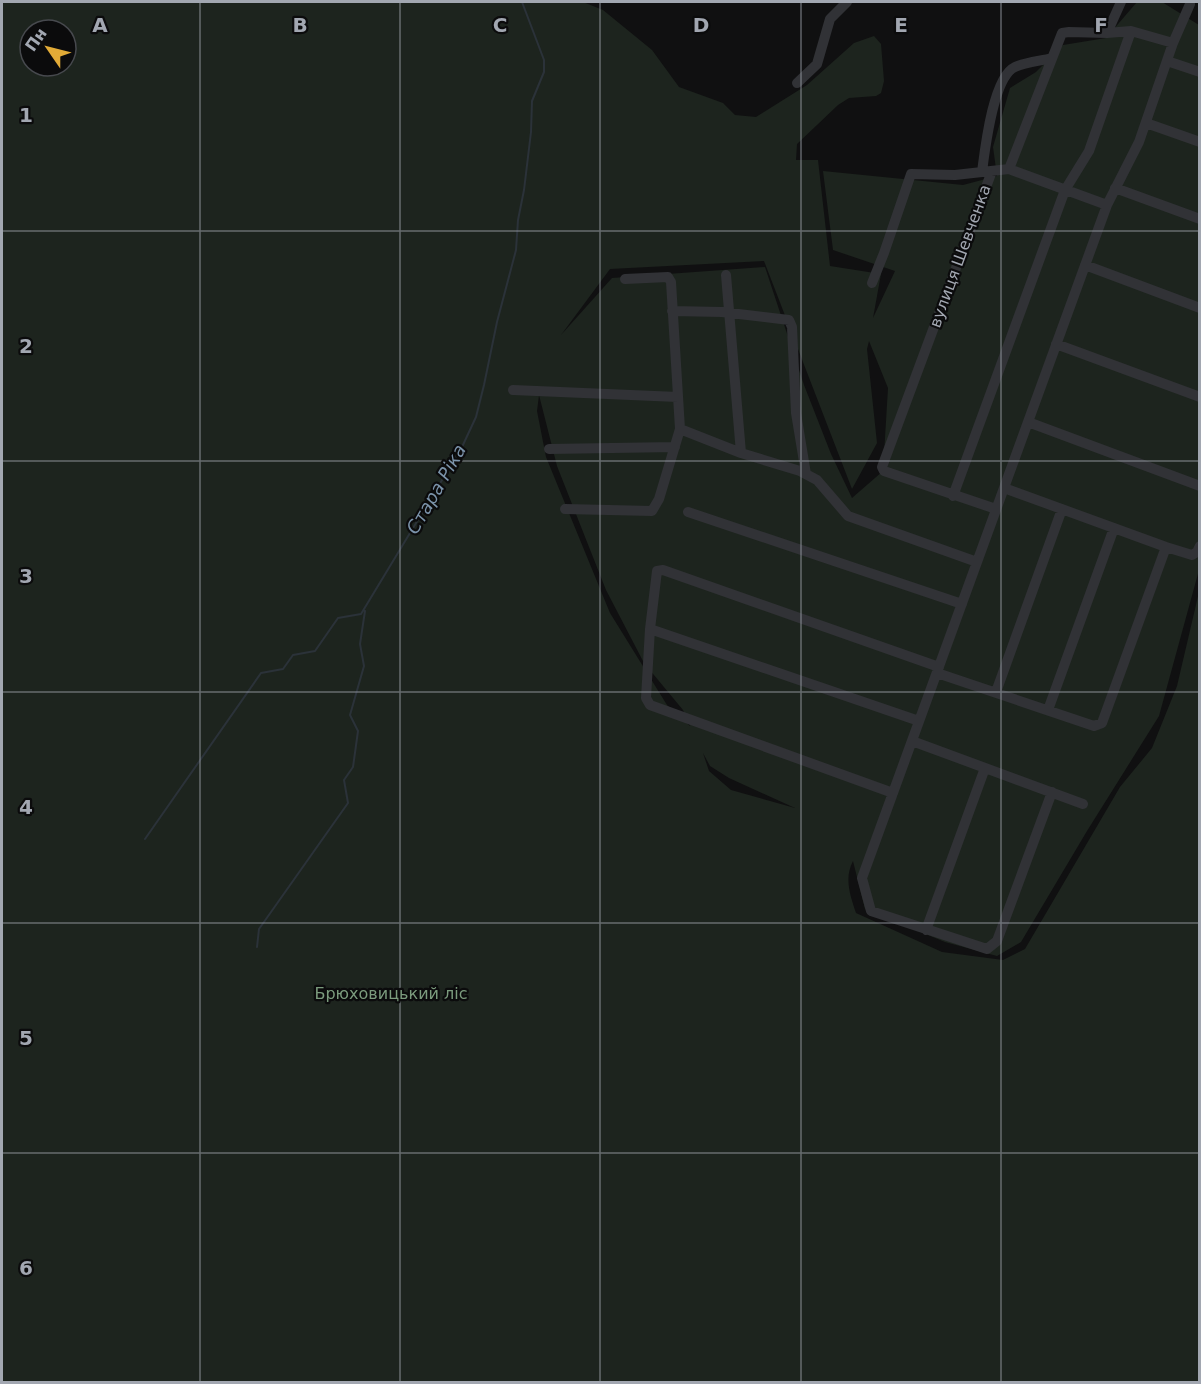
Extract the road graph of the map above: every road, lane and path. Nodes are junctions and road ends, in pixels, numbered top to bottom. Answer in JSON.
{"nodes":[{"id":1,"x":847,"y":2,"type":"edge"},
{"id":2,"x":1121,"y":2,"type":"edge"},
{"id":3,"x":1187,"y":3,"type":"edge"},
{"id":4,"x":1200,"y":11,"type":"edge"},
{"id":5,"x":1131,"y":31,"type":"junction"},
{"id":6,"x":1107,"y":33,"type":"junction"},
{"id":7,"x":1173,"y":43,"type":"junction"},
{"id":8,"x":1052,"y":58,"type":"junction"},
{"id":9,"x":1167,"y":61,"type":"junction"},
{"id":10,"x":1200,"y":72,"type":"edge"},
{"id":11,"x":797,"y":83,"type":"dead end"},
{"id":12,"x":1146,"y":123,"type":"junction"},
{"id":13,"x":1200,"y":142,"type":"edge"},
{"id":14,"x":1009,"y":169,"type":"junction"},
{"id":15,"x":987,"y":172,"type":"junction"},
{"id":16,"x":1115,"y":188,"type":"junction"},
{"id":17,"x":1065,"y":190,"type":"junction"},
{"id":18,"x":1107,"y":205,"type":"junction"},
{"id":19,"x":1200,"y":219,"type":"edge"},
{"id":20,"x":1085,"y":266,"type":"junction"},
{"id":21,"x":726,"y":275,"type":"dead end"},
{"id":22,"x":625,"y":279,"type":"dead end"},
{"id":23,"x":872,"y":283,"type":"dead end"},
{"id":24,"x":1200,"y":308,"type":"edge"},
{"id":25,"x":672,"y":311,"type":"junction"},
{"id":26,"x":730,"y":313,"type":"junction"},
{"id":27,"x":1056,"y":344,"type":"junction"},
{"id":28,"x":513,"y":390,"type":"dead end"},
{"id":29,"x":678,"y":397,"type":"junction"},
{"id":30,"x":1200,"y":397,"type":"edge"},
{"id":31,"x":1028,"y":422,"type":"junction"},
{"id":32,"x":680,"y":429,"type":"junction"},
{"id":33,"x":675,"y":447,"type":"junction"},
{"id":34,"x":549,"y":449,"type":"dead end"},
{"id":35,"x":741,"y":453,"type":"junction"},
{"id":36,"x":806,"y":474,"type":"junction"},
{"id":37,"x":1200,"y":486,"type":"edge"},
{"id":38,"x":1004,"y":488,"type":"junction"},
{"id":39,"x":953,"y":496,"type":"junction"},
{"id":40,"x":565,"y":509,"type":"dead end"},
{"id":41,"x":996,"y":509,"type":"junction"},
{"id":42,"x":1062,"y":509,"type":"junction"},
{"id":43,"x":688,"y":512,"type":"dead end"},
{"id":44,"x":1114,"y":528,"type":"junction"},
{"id":45,"x":1200,"y":546,"type":"edge"},
{"id":46,"x":1166,"y":547,"type":"junction"},
{"id":47,"x":977,"y":562,"type":"junction"},
{"id":48,"x":962,"y":604,"type":"junction"},
{"id":49,"x":650,"y":629,"type":"junction"},
{"id":50,"x":938,"y":670,"type":"junction"},
{"id":51,"x":996,"y":692,"type":"junction"},
{"id":52,"x":1048,"y":710,"type":"junction"},
{"id":53,"x":919,"y":721,"type":"junction"},
{"id":54,"x":912,"y":741,"type":"junction"},
{"id":55,"x":985,"y":768,"type":"junction"},
{"id":56,"x":1052,"y":792,"type":"junction"},
{"id":57,"x":893,"y":793,"type":"junction"},
{"id":58,"x":1083,"y":804,"type":"dead end"},
{"id":59,"x":926,"y":930,"type":"junction"}],
"edges":[{"from":1,"to":11,"type":"street"},
{"from":2,"to":6,"type":"street"},
{"from":3,"to":4,"type":"street"},
{"from":3,"to":7,"type":"street"},
{"from":5,"to":6,"type":"street"},
{"from":5,"to":7,"type":"street"},
{"from":5,"to":17,"type":"street"},
{"from":6,"to":8,"type":"street","name":"вулиця Шевченка"},
{"from":7,"to":9,"type":"street"},
{"from":8,"to":14,"type":"street","name":"вулиця Шевченка"},
{"from":8,"to":15,"type":"street"},
{"from":9,"to":10,"type":"street"},
{"from":9,"to":12,"type":"street"},
{"from":12,"to":13,"type":"street"},
{"from":12,"to":16,"type":"street"},
{"from":14,"to":15,"type":"street","name":"вулиця Шевченка"},
{"from":14,"to":17,"type":"street"},
{"from":15,"to":23,"type":"street"},
{"from":15,"to":39,"type":"street","name":"вулиця Шевченка"},
{"from":16,"to":18,"type":"street"},
{"from":16,"to":19,"type":"street"},
{"from":17,"to":18,"type":"street"},
{"from":17,"to":39,"type":"street"},
{"from":18,"to":20,"type":"street"},
{"from":20,"to":24,"type":"street"},
{"from":20,"to":27,"type":"street"},
{"from":21,"to":26,"type":"street"},
{"from":22,"to":25,"type":"street"},
{"from":25,"to":26,"type":"street"},
{"from":25,"to":29,"type":"street"},
{"from":26,"to":35,"type":"street"},
{"from":26,"to":36,"type":"street"},
{"from":27,"to":30,"type":"street"},
{"from":27,"to":31,"type":"street"},
{"from":28,"to":29,"type":"street"},
{"from":29,"to":32,"type":"street"},
{"from":31,"to":37,"type":"street"},
{"from":31,"to":38,"type":"street"},
{"from":32,"to":33,"type":"street"},
{"from":32,"to":35,"type":"street"},
{"from":33,"to":34,"type":"street"},
{"from":33,"to":40,"type":"street"},
{"from":35,"to":36,"type":"street"},
{"from":36,"to":47,"type":"street"},
{"from":38,"to":41,"type":"street"},
{"from":38,"to":42,"type":"street"},
{"from":39,"to":41,"type":"street"},
{"from":41,"to":47,"type":"street"},
{"from":42,"to":44,"type":"street"},
{"from":42,"to":51,"type":"street"},
{"from":43,"to":48,"type":"street"},
{"from":44,"to":46,"type":"street"},
{"from":44,"to":52,"type":"street"},
{"from":45,"to":46,"type":"street"},
{"from":46,"to":52,"type":"street"},
{"from":47,"to":48,"type":"street"},
{"from":48,"to":50,"type":"street"},
{"from":49,"to":50,"type":"street"},
{"from":49,"to":53,"type":"street"},
{"from":49,"to":57,"type":"street"},
{"from":50,"to":51,"type":"street"},
{"from":50,"to":53,"type":"street"},
{"from":51,"to":52,"type":"street"},
{"from":53,"to":54,"type":"street"},
{"from":54,"to":55,"type":"street"},
{"from":54,"to":57,"type":"street"},
{"from":55,"to":56,"type":"street"},
{"from":55,"to":59,"type":"street"},
{"from":56,"to":58,"type":"street"},
{"from":56,"to":59,"type":"street"},
{"from":57,"to":59,"type":"street"}]}
